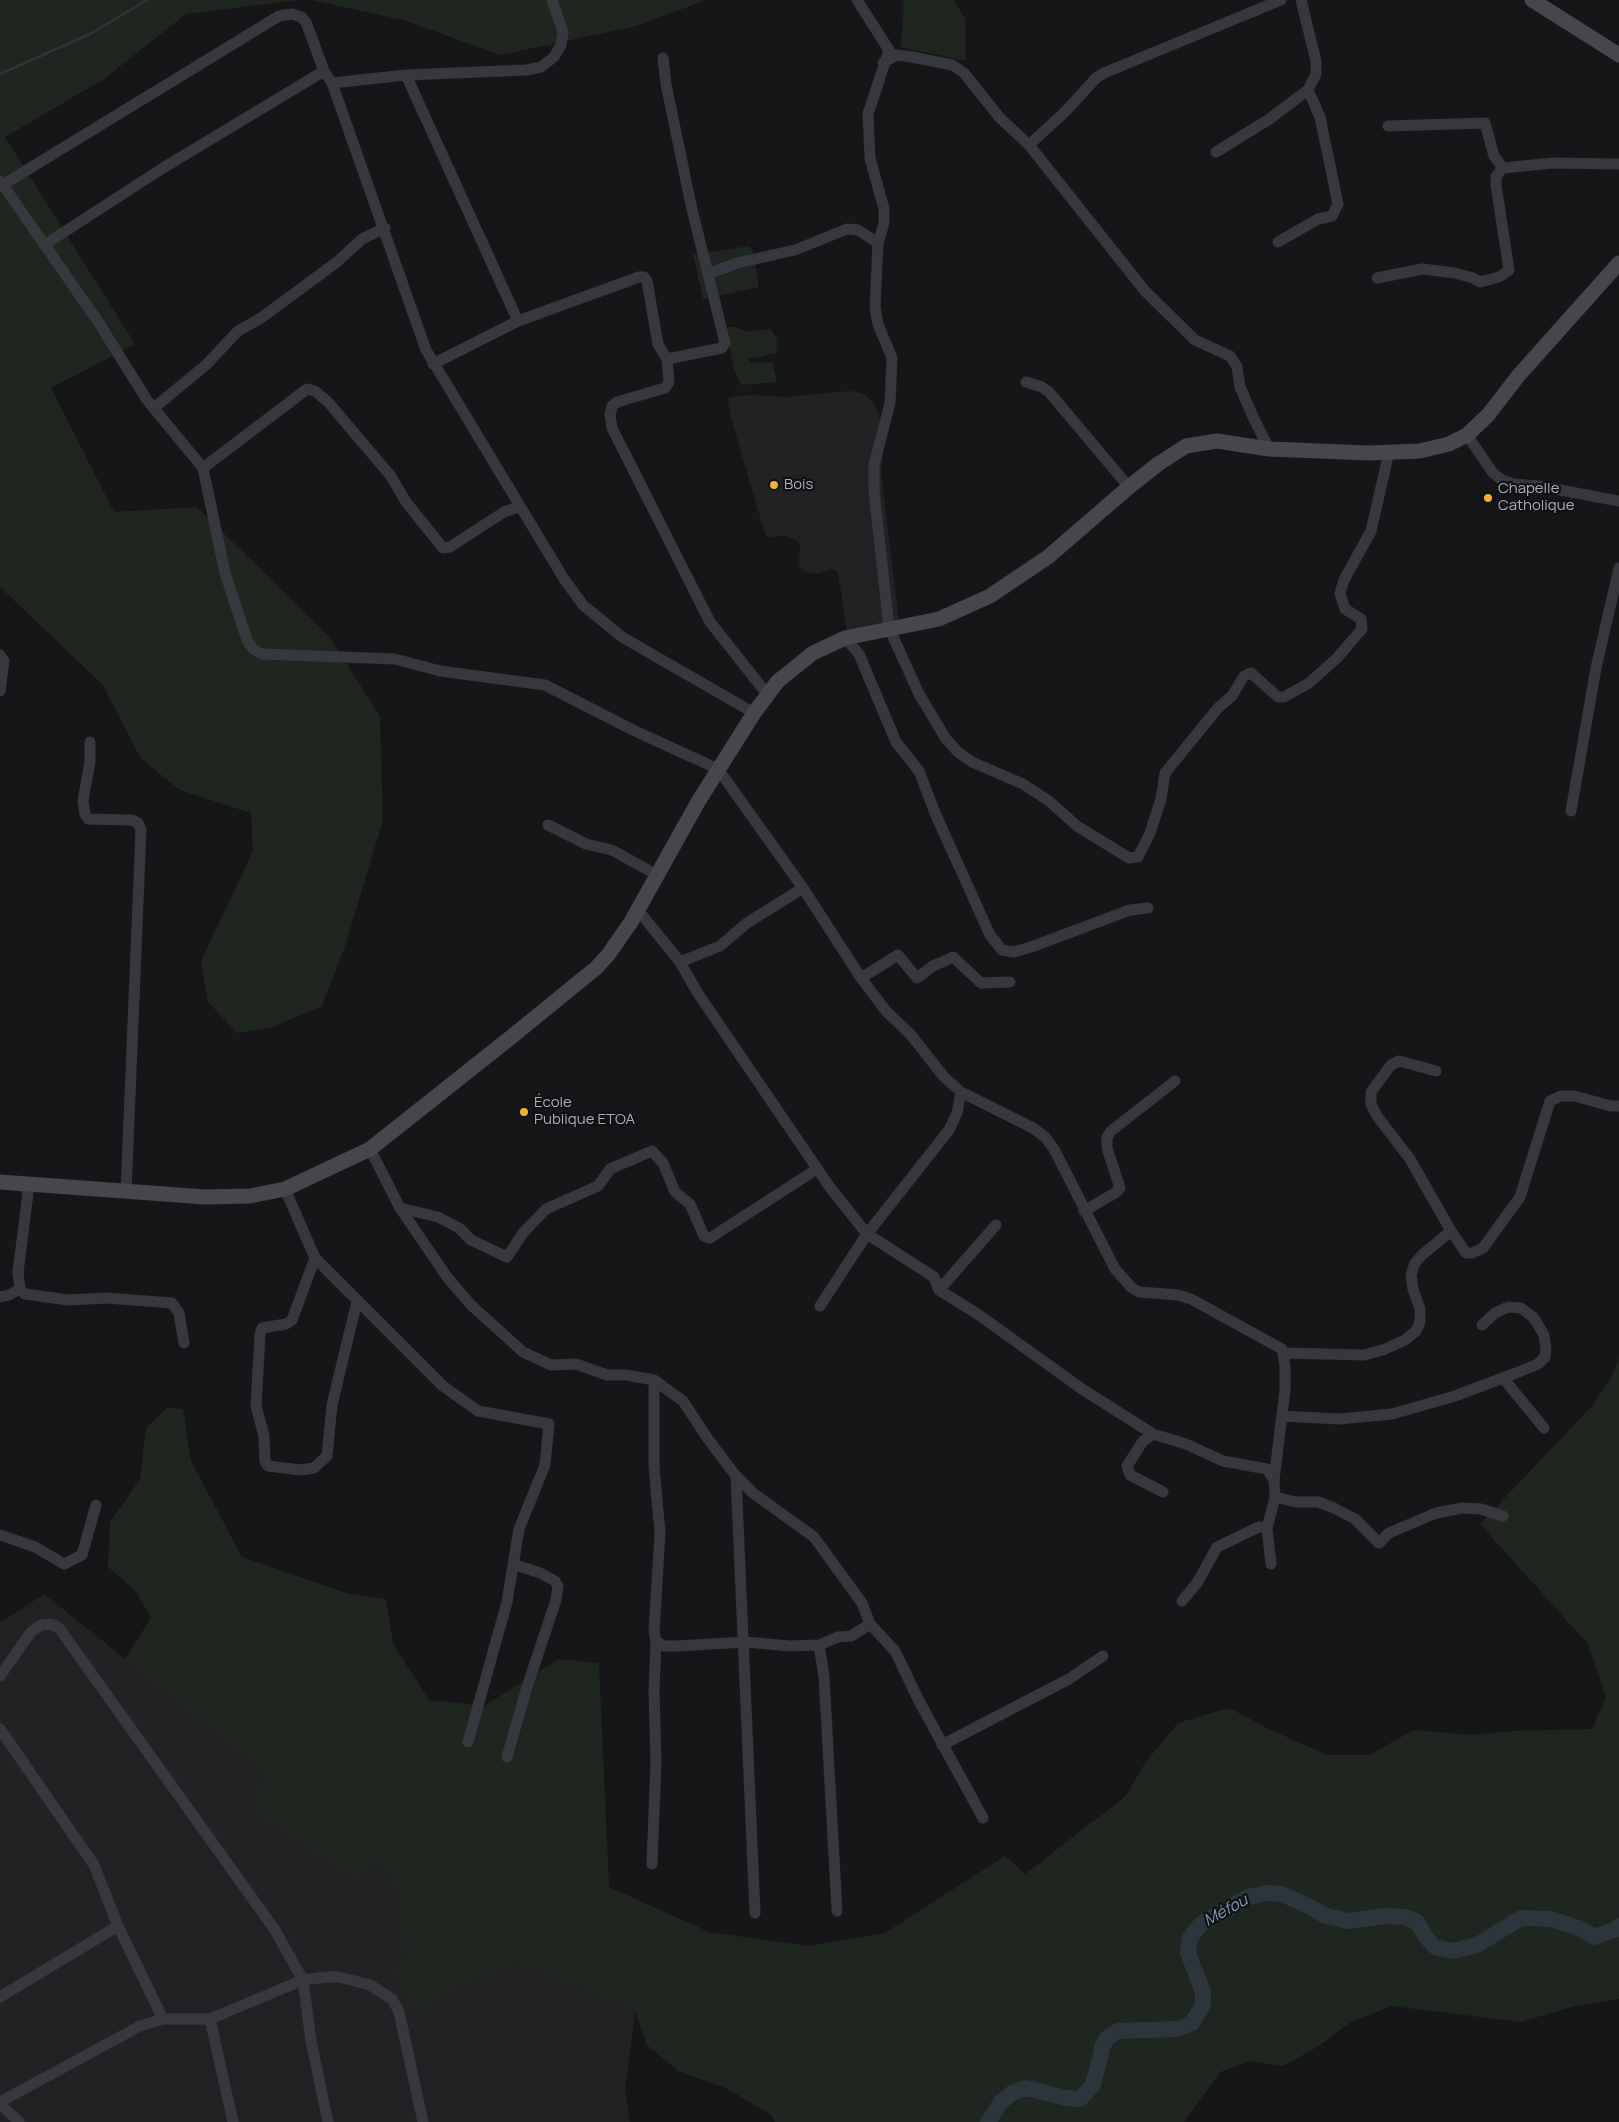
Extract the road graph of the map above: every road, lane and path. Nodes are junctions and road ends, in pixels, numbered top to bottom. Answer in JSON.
{"nodes":[{"id":1,"x":552,"y":0,"type":"edge"},
{"id":2,"x":857,"y":0,"type":"edge"},
{"id":3,"x":1281,"y":0,"type":"edge"},
{"id":4,"x":1301,"y":0,"type":"edge"},
{"id":5,"x":1532,"y":0,"type":"edge"},
{"id":6,"x":1619,"y":55,"type":"edge"},
{"id":7,"x":663,"y":58,"type":"dead end"},
{"id":8,"x":883,"y":63,"type":"junction"},
{"id":9,"x":324,"y":71,"type":"junction"},
{"id":10,"x":406,"y":75,"type":"junction"},
{"id":11,"x":332,"y":83,"type":"junction"},
{"id":12,"x":1308,"y":90,"type":"junction"},
{"id":13,"x":1388,"y":126,"type":"dead end"},
{"id":14,"x":1030,"y":145,"type":"junction"},
{"id":15,"x":1216,"y":152,"type":"dead end"},
{"id":16,"x":1619,"y":164,"type":"edge"},
{"id":17,"x":1503,"y":168,"type":"junction"},
{"id":18,"x":2,"y":182,"type":"edge"},
{"id":19,"x":385,"y":228,"type":"junction"},
{"id":20,"x":1278,"y":242,"type":"dead end"},
{"id":21,"x":878,"y":243,"type":"junction"},
{"id":22,"x":44,"y":245,"type":"junction"},
{"id":23,"x":1619,"y":263,"type":"edge"},
{"id":24,"x":708,"y":274,"type":"junction"},
{"id":25,"x":1377,"y":278,"type":"dead end"},
{"id":26,"x":518,"y":320,"type":"junction"},
{"id":27,"x":666,"y":359,"type":"junction"},
{"id":28,"x":433,"y":364,"type":"junction"},
{"id":29,"x":1026,"y":382,"type":"dead end"},
{"id":30,"x":155,"y":408,"type":"junction"},
{"id":31,"x":1468,"y":435,"type":"junction"},
{"id":32,"x":1269,"y":449,"type":"junction"},
{"id":33,"x":1389,"y":452,"type":"junction"},
{"id":34,"x":203,"y":468,"type":"junction"},
{"id":35,"x":1129,"y":487,"type":"junction"},
{"id":36,"x":1619,"y":501,"type":"edge"},
{"id":37,"x":519,"y":506,"type":"junction"},
{"id":38,"x":1619,"y":568,"type":"edge"},
{"id":39,"x":889,"y":628,"type":"junction"},
{"id":40,"x":845,"y":638,"type":"junction"},
{"id":41,"x":0,"y":655,"type":"edge"},
{"id":42,"x":0,"y":692,"type":"edge"},
{"id":43,"x":768,"y":694,"type":"junction"},
{"id":44,"x":754,"y":714,"type":"junction"},
{"id":45,"x":90,"y":742,"type":"dead end"},
{"id":46,"x":718,"y":770,"type":"junction"},
{"id":47,"x":1571,"y":811,"type":"dead end"},
{"id":48,"x":548,"y":825,"type":"dead end"},
{"id":49,"x":657,"y":875,"type":"junction"},
{"id":50,"x":803,"y":888,"type":"junction"},
{"id":51,"x":1148,"y":908,"type":"dead end"},
{"id":52,"x":638,"y":910,"type":"junction"},
{"id":53,"x":680,"y":962,"type":"junction"},
{"id":54,"x":861,"y":978,"type":"junction"},
{"id":55,"x":1010,"y":982,"type":"dead end"},
{"id":56,"x":1436,"y":1071,"type":"dead end"},
{"id":57,"x":1175,"y":1081,"type":"dead end"},
{"id":58,"x":961,"y":1092,"type":"junction"},
{"id":59,"x":1619,"y":1106,"type":"edge"},
{"id":60,"x":370,"y":1149,"type":"junction"},
{"id":61,"x":817,"y":1169,"type":"junction"},
{"id":62,"x":0,"y":1182,"type":"edge"},
{"id":63,"x":24,"y":1184,"type":"junction"},
{"id":64,"x":285,"y":1189,"type":"junction"},
{"id":65,"x":126,"y":1192,"type":"junction"},
{"id":66,"x":400,"y":1208,"type":"junction"},
{"id":67,"x":1084,"y":1211,"type":"junction"},
{"id":68,"x":996,"y":1225,"type":"dead end"},
{"id":69,"x":1451,"y":1231,"type":"junction"},
{"id":70,"x":867,"y":1234,"type":"junction"},
{"id":71,"x":315,"y":1258,"type":"junction"},
{"id":72,"x":20,"y":1289,"type":"junction"},
{"id":73,"x":940,"y":1290,"type":"junction"},
{"id":74,"x":0,"y":1297,"type":"edge"},
{"id":75,"x":357,"y":1300,"type":"junction"},
{"id":76,"x":820,"y":1306,"type":"dead end"},
{"id":77,"x":1482,"y":1325,"type":"dead end"},
{"id":78,"x":184,"y":1343,"type":"dead end"},
{"id":79,"x":1285,"y":1354,"type":"junction"},
{"id":80,"x":1503,"y":1378,"type":"junction"},
{"id":81,"x":654,"y":1380,"type":"junction"},
{"id":82,"x":1282,"y":1416,"type":"junction"},
{"id":83,"x":1544,"y":1428,"type":"dead end"},
{"id":84,"x":1153,"y":1434,"type":"junction"},
{"id":85,"x":736,"y":1476,"type":"junction"},
{"id":86,"x":1274,"y":1480,"type":"junction"},
{"id":87,"x":1163,"y":1492,"type":"dead end"},
{"id":88,"x":1274,"y":1497,"type":"junction"},
{"id":89,"x":96,"y":1505,"type":"dead end"},
{"id":90,"x":1503,"y":1516,"type":"dead end"},
{"id":91,"x":1267,"y":1528,"type":"junction"},
{"id":92,"x":0,"y":1535,"type":"edge"},
{"id":93,"x":513,"y":1564,"type":"junction"},
{"id":94,"x":1271,"y":1564,"type":"dead end"},
{"id":95,"x":1182,"y":1601,"type":"dead end"},
{"id":96,"x":870,"y":1624,"type":"junction"},
{"id":97,"x":656,"y":1641,"type":"junction"},
{"id":98,"x":745,"y":1642,"type":"junction"},
{"id":99,"x":819,"y":1645,"type":"junction"},
{"id":100,"x":1103,"y":1656,"type":"dead end"},
{"id":101,"x":0,"y":1676,"type":"edge"},
{"id":102,"x":0,"y":1729,"type":"edge"},
{"id":103,"x":468,"y":1742,"type":"dead end"},
{"id":104,"x":942,"y":1745,"type":"junction"},
{"id":105,"x":507,"y":1757,"type":"dead end"},
{"id":106,"x":983,"y":1818,"type":"dead end"},
{"id":107,"x":652,"y":1864,"type":"dead end"},
{"id":108,"x":837,"y":1911,"type":"dead end"},
{"id":109,"x":755,"y":1914,"type":"dead end"},
{"id":110,"x":118,"y":1926,"type":"junction"},
{"id":111,"x":303,"y":1980,"type":"junction"},
{"id":112,"x":0,"y":1997,"type":"edge"},
{"id":113,"x":162,"y":2019,"type":"junction"},
{"id":114,"x":210,"y":2019,"type":"junction"},
{"id":115,"x":0,"y":2103,"type":"edge"},
{"id":116,"x":20,"y":2122,"type":"edge"},
{"id":117,"x":233,"y":2122,"type":"edge"},
{"id":118,"x":328,"y":2122,"type":"edge"},
{"id":119,"x":423,"y":2122,"type":"edge"}],
"edges":[{"from":1,"to":10,"type":"street"},
{"from":2,"to":8,"type":"street"},
{"from":3,"to":14,"type":"street"},
{"from":4,"to":12,"type":"street"},
{"from":5,"to":6,"type":"street"},
{"from":7,"to":24,"type":"street"},
{"from":8,"to":14,"type":"street"},
{"from":8,"to":21,"type":"street"},
{"from":9,"to":11,"type":"street"},
{"from":9,"to":18,"type":"street"},
{"from":9,"to":22,"type":"street"},
{"from":10,"to":11,"type":"street"},
{"from":10,"to":26,"type":"street"},
{"from":11,"to":19,"type":"street"},
{"from":12,"to":15,"type":"street"},
{"from":12,"to":20,"type":"street"},
{"from":13,"to":17,"type":"street"},
{"from":14,"to":32,"type":"street"},
{"from":16,"to":17,"type":"street"},
{"from":17,"to":25,"type":"street"},
{"from":18,"to":22,"type":"street"},
{"from":19,"to":28,"type":"street"},
{"from":19,"to":30,"type":"street"},
{"from":21,"to":24,"type":"street"},
{"from":21,"to":39,"type":"street"},
{"from":22,"to":30,"type":"street"},
{"from":23,"to":31,"type":"street"},
{"from":24,"to":27,"type":"street"},
{"from":26,"to":27,"type":"street"},
{"from":26,"to":28,"type":"street"},
{"from":27,"to":43,"type":"street"},
{"from":28,"to":37,"type":"street"},
{"from":29,"to":35,"type":"street"},
{"from":30,"to":34,"type":"street"},
{"from":31,"to":33,"type":"street"},
{"from":31,"to":36,"type":"street"},
{"from":32,"to":33,"type":"street"},
{"from":32,"to":35,"type":"street"},
{"from":33,"to":39,"type":"street"},
{"from":34,"to":37,"type":"street"},
{"from":34,"to":46,"type":"street"},
{"from":35,"to":39,"type":"street"},
{"from":37,"to":44,"type":"street"},
{"from":38,"to":47,"type":"street"},
{"from":39,"to":40,"type":"street"},
{"from":40,"to":43,"type":"street"},
{"from":40,"to":51,"type":"street"},
{"from":41,"to":42,"type":"street"},
{"from":43,"to":44,"type":"street"},
{"from":44,"to":46,"type":"street"},
{"from":45,"to":65,"type":"street"},
{"from":46,"to":49,"type":"street"},
{"from":46,"to":50,"type":"street"},
{"from":48,"to":49,"type":"street"},
{"from":49,"to":52,"type":"street"},
{"from":50,"to":53,"type":"street"},
{"from":50,"to":54,"type":"street"},
{"from":52,"to":53,"type":"street"},
{"from":52,"to":60,"type":"street"},
{"from":53,"to":61,"type":"street"},
{"from":54,"to":55,"type":"street"},
{"from":54,"to":58,"type":"street"},
{"from":56,"to":69,"type":"street"},
{"from":57,"to":67,"type":"street"},
{"from":58,"to":67,"type":"street"},
{"from":58,"to":70,"type":"street"},
{"from":59,"to":69,"type":"street"},
{"from":60,"to":64,"type":"street"},
{"from":60,"to":66,"type":"street"},
{"from":61,"to":66,"type":"street"},
{"from":61,"to":70,"type":"street"},
{"from":62,"to":63,"type":"street"},
{"from":63,"to":65,"type":"street"},
{"from":63,"to":72,"type":"street"},
{"from":64,"to":65,"type":"street"},
{"from":64,"to":71,"type":"street"},
{"from":66,"to":81,"type":"street"},
{"from":67,"to":79,"type":"street"},
{"from":68,"to":73,"type":"street"},
{"from":69,"to":79,"type":"street"},
{"from":70,"to":73,"type":"street"},
{"from":70,"to":76,"type":"street"},
{"from":71,"to":75,"type":"street"},
{"from":71,"to":75,"type":"street"},
{"from":72,"to":74,"type":"street"},
{"from":72,"to":78,"type":"street"},
{"from":73,"to":84,"type":"street"},
{"from":75,"to":93,"type":"street"},
{"from":77,"to":80,"type":"street"},
{"from":79,"to":82,"type":"street"},
{"from":80,"to":82,"type":"street"},
{"from":80,"to":83,"type":"street"},
{"from":81,"to":85,"type":"street"},
{"from":81,"to":97,"type":"street"},
{"from":82,"to":86,"type":"street"},
{"from":84,"to":86,"type":"street"},
{"from":84,"to":87,"type":"street"},
{"from":85,"to":96,"type":"street"},
{"from":85,"to":98,"type":"street"},
{"from":86,"to":88,"type":"street"},
{"from":88,"to":90,"type":"street"},
{"from":88,"to":91,"type":"street"},
{"from":89,"to":92,"type":"street"},
{"from":91,"to":94,"type":"street"},
{"from":91,"to":95,"type":"street"},
{"from":93,"to":103,"type":"street"},
{"from":93,"to":105,"type":"street"},
{"from":96,"to":99,"type":"street"},
{"from":96,"to":104,"type":"street"},
{"from":97,"to":98,"type":"street"},
{"from":97,"to":107,"type":"street"},
{"from":98,"to":99,"type":"street"},
{"from":98,"to":109,"type":"street"},
{"from":99,"to":108,"type":"street"},
{"from":100,"to":104,"type":"street"},
{"from":101,"to":111,"type":"street"},
{"from":102,"to":110,"type":"street"},
{"from":104,"to":106,"type":"street"},
{"from":110,"to":112,"type":"street"},
{"from":110,"to":113,"type":"street"},
{"from":111,"to":114,"type":"street"},
{"from":111,"to":118,"type":"street"},
{"from":111,"to":119,"type":"street"},
{"from":113,"to":114,"type":"street"},
{"from":113,"to":115,"type":"street"},
{"from":114,"to":117,"type":"street"},
{"from":115,"to":116,"type":"street"}]}
